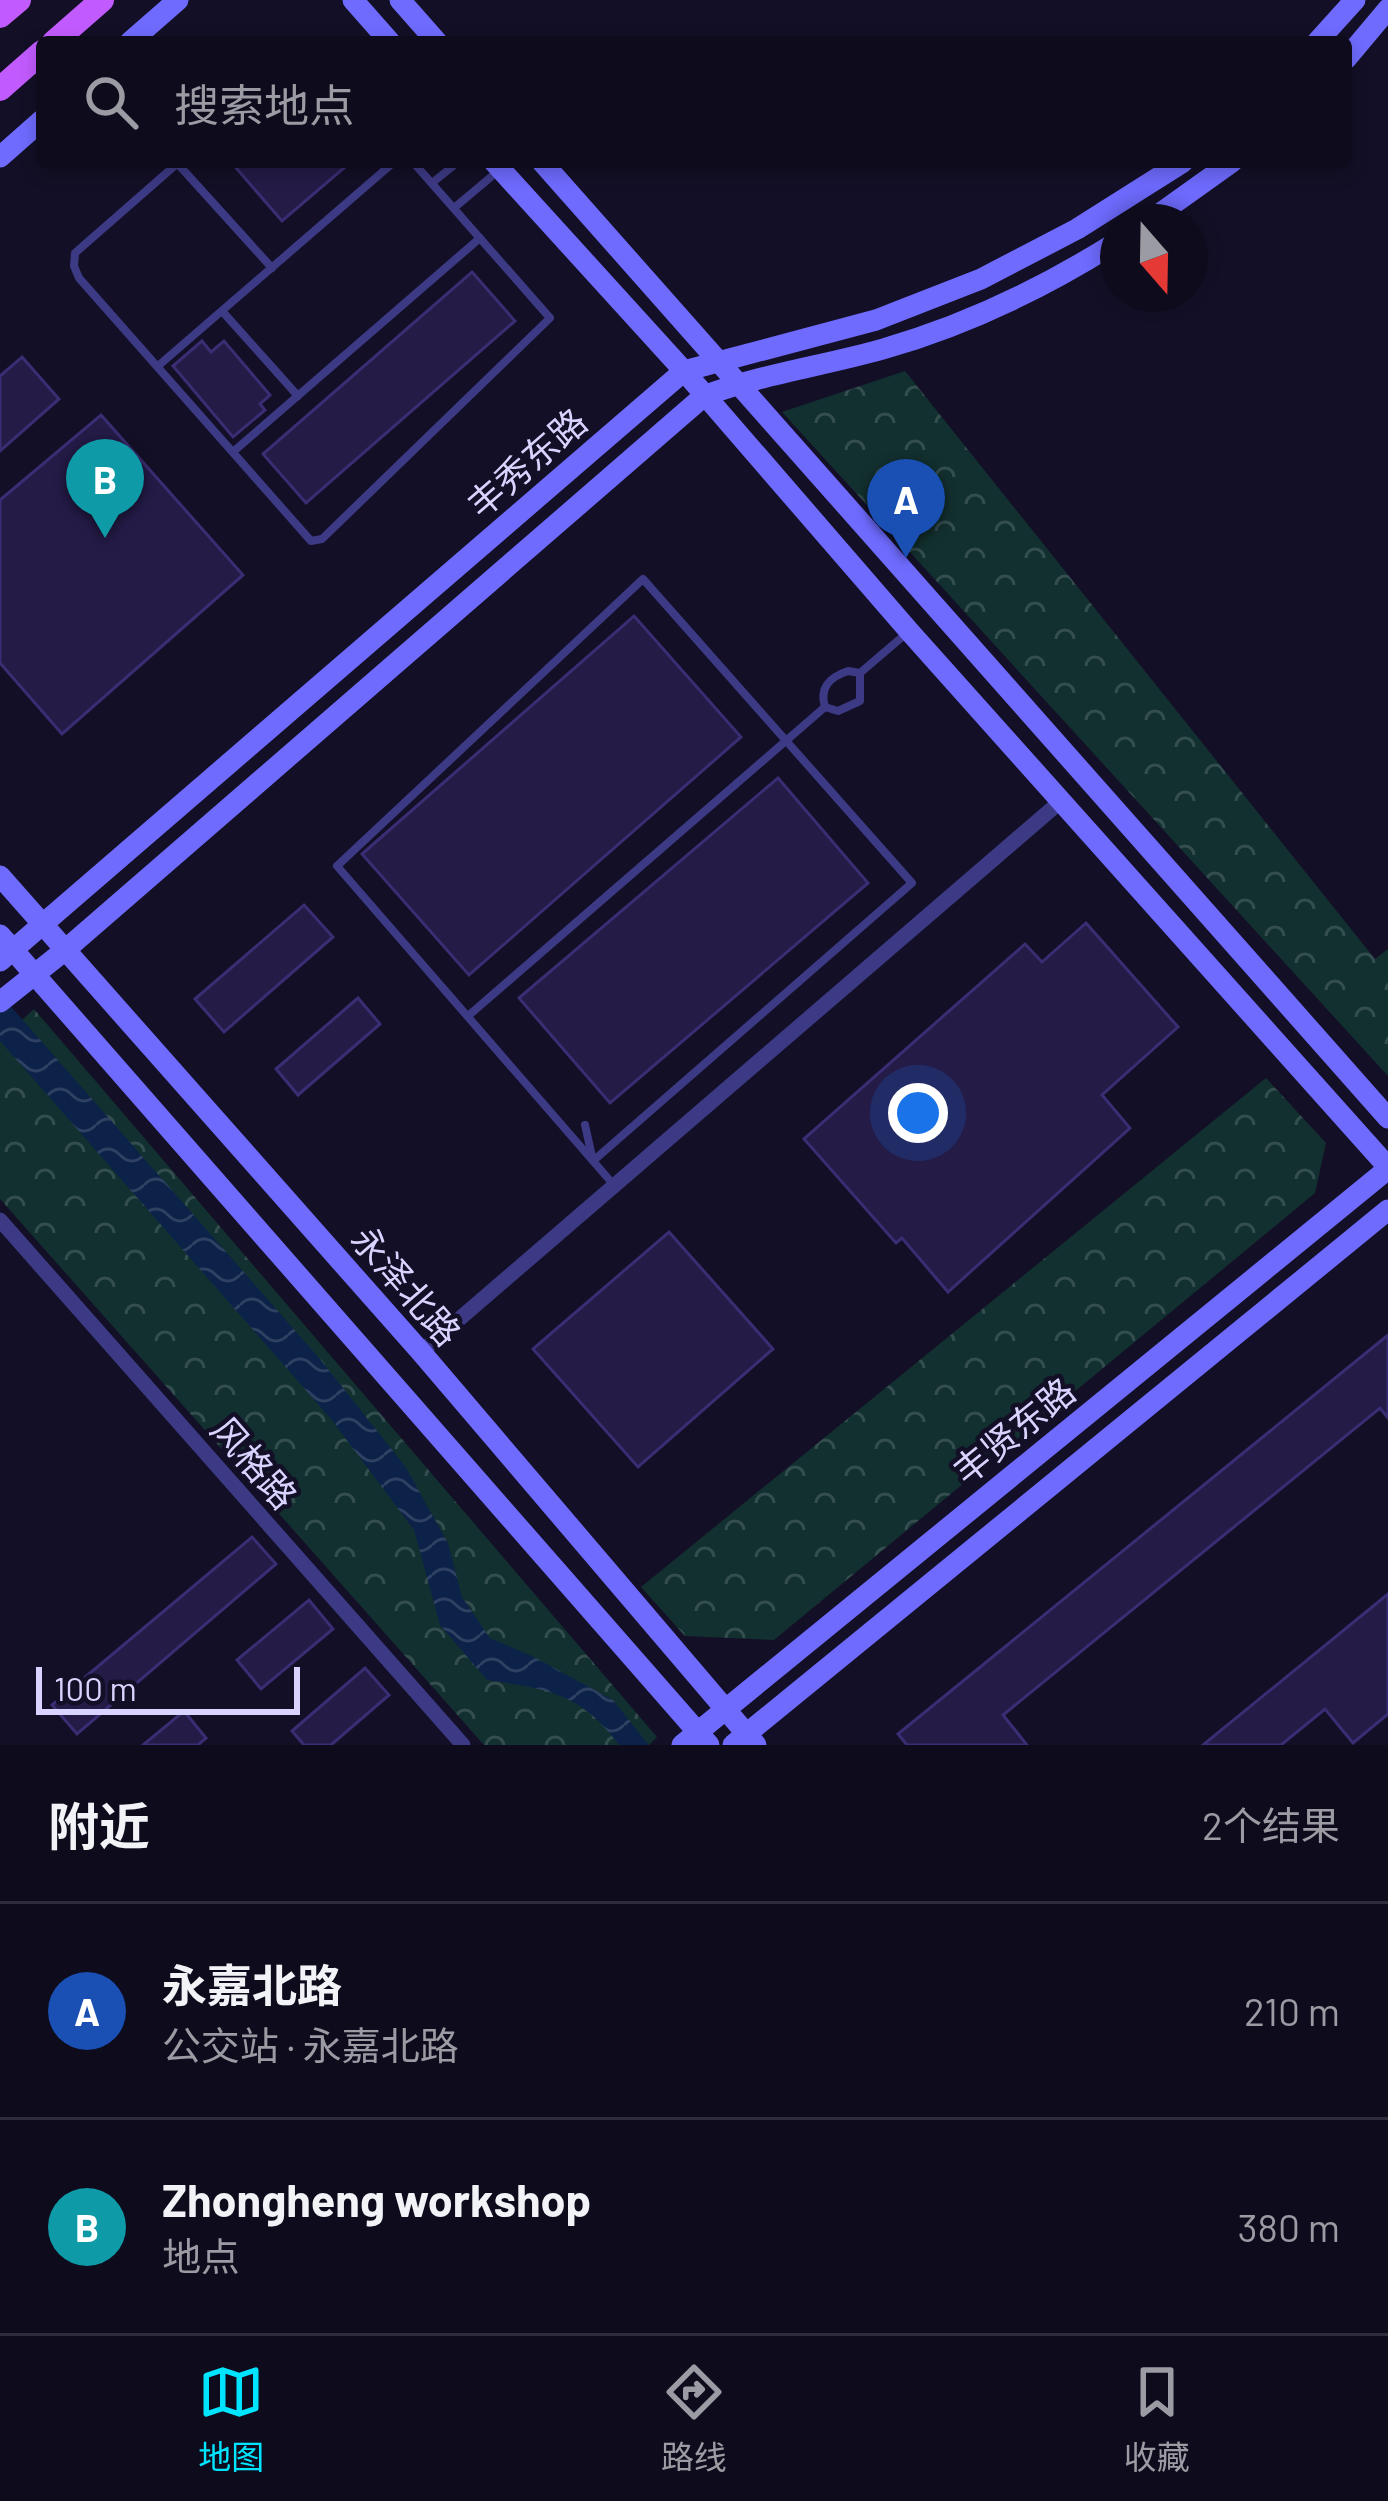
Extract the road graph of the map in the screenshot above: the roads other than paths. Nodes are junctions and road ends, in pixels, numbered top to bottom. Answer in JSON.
{"nodes":[{"id":1,"x":19,"y":0,"type":"edge"},
{"id":2,"x":102,"y":0,"type":"edge"},
{"id":3,"x":178,"y":0,"type":"edge"},
{"id":4,"x":353,"y":0,"type":"edge"},
{"id":5,"x":400,"y":0,"type":"edge"},
{"id":6,"x":1355,"y":0,"type":"edge"},
{"id":7,"x":1388,"y":10,"type":"edge"},
{"id":8,"x":0,"y":16,"type":"edge"},
{"id":9,"x":61,"y":36,"type":"edge"},
{"id":10,"x":137,"y":36,"type":"edge"},
{"id":11,"x":385,"y":36,"type":"edge"},
{"id":12,"x":431,"y":36,"type":"edge"},
{"id":13,"x":1322,"y":36,"type":"edge"},
{"id":14,"x":1352,"y":52,"type":"edge"},
{"id":15,"x":36,"y":57,"type":"edge"},
{"id":16,"x":0,"y":88,"type":"edge"},
{"id":17,"x":36,"y":125,"type":"edge"},
{"id":18,"x":0,"y":157,"type":"edge"},
{"id":19,"x":172,"y":168,"type":"edge"},
{"id":20,"x":182,"y":168,"type":"edge"},
{"id":21,"x":387,"y":168,"type":"edge"},
{"id":22,"x":418,"y":168,"type":"edge"},
{"id":23,"x":451,"y":168,"type":"edge"},
{"id":24,"x":494,"y":168,"type":"edge"},
{"id":25,"x":500,"y":168,"type":"edge"},
{"id":26,"x":547,"y":168,"type":"edge"},
{"id":27,"x":1174,"y":168,"type":"edge"},
{"id":28,"x":1224,"y":168,"type":"edge"},
{"id":29,"x":432,"y":183,"type":"junction"},
{"id":30,"x":1173,"y":204,"type":"edge"},
{"id":31,"x":454,"y":208,"type":"junction"},
{"id":32,"x":480,"y":238,"type":"junction"},
{"id":33,"x":1100,"y":251,"type":"edge"},
{"id":34,"x":272,"y":268,"type":"junction"},
{"id":35,"x":222,"y":311,"type":"junction"},
{"id":36,"x":716,"y":360,"type":"junction"},
{"id":37,"x":158,"y":366,"type":"junction"},
{"id":38,"x":684,"y":371,"type":"junction"},
{"id":39,"x":736,"y":384,"type":"junction"},
{"id":40,"x":704,"y":395,"type":"junction"},
{"id":41,"x":298,"y":396,"type":"junction"},
{"id":42,"x":234,"y":451,"type":"junction"},
{"id":43,"x":909,"y":631,"type":"junction"},
{"id":44,"x":860,"y":673,"type":"junction"},
{"id":45,"x":825,"y":707,"type":"junction"},
{"id":46,"x":787,"y":742,"type":"junction"},
{"id":47,"x":1061,"y":801,"type":"junction"},
{"id":48,"x":0,"y":876,"type":"edge"},
{"id":49,"x":43,"y":925,"type":"junction"},
{"id":50,"x":4,"y":949,"type":"edge"},
{"id":51,"x":64,"y":951,"type":"junction"},
{"id":52,"x":34,"y":975,"type":"junction"},
{"id":53,"x":6,"y":997,"type":"edge"},
{"id":54,"x":467,"y":1016,"type":"junction"},
{"id":55,"x":1388,"y":1118,"type":"edge"},
{"id":56,"x":585,"y":1124,"type":"dead end"},
{"id":57,"x":593,"y":1161,"type":"junction"},
{"id":58,"x":1388,"y":1168,"type":"edge"},
{"id":59,"x":614,"y":1186,"type":"junction"},
{"id":60,"x":1388,"y":1210,"type":"edge"},
{"id":61,"x":0,"y":1220,"type":"edge"},
{"id":62,"x":422,"y":1352,"type":"junction"},
{"id":63,"x":725,"y":1708,"type":"junction"},
{"id":64,"x":696,"y":1741,"type":"edge"},
{"id":65,"x":745,"y":1741,"type":"edge"},
{"id":66,"x":463,"y":1745,"type":"edge"}],
"edges":[{"from":1,"to":8,"type":"main road"},
{"from":2,"to":9,"type":"main road"},
{"from":3,"to":10,"type":"street"},
{"from":4,"to":11,"type":"street"},
{"from":5,"to":12,"type":"street"},
{"from":6,"to":13,"type":"street"},
{"from":7,"to":14,"type":"street"},
{"from":15,"to":16,"type":"main road"},
{"from":17,"to":18,"type":"street"},
{"from":19,"to":37,"type":"lane"},
{"from":20,"to":34,"type":"lane"},
{"from":21,"to":34,"type":"lane"},
{"from":22,"to":29,"type":"lane"},
{"from":23,"to":29,"type":"lane"},
{"from":24,"to":31,"type":"lane"},
{"from":25,"to":38,"type":"street"},
{"from":26,"to":36,"type":"street"},
{"from":27,"to":36,"type":"street","name":"丰秀东路"},
{"from":28,"to":30,"type":"street"},
{"from":29,"to":31,"type":"lane"},
{"from":31,"to":32,"type":"lane"},
{"from":32,"to":41,"type":"lane"},
{"from":32,"to":42,"type":"lane"},
{"from":33,"to":39,"type":"street","name":"丰秀东路"},
{"from":34,"to":35,"type":"lane"},
{"from":35,"to":37,"type":"lane"},
{"from":35,"to":41,"type":"lane"},
{"from":36,"to":38,"type":"street","name":"丰秀东路"},
{"from":36,"to":39,"type":"street"},
{"from":37,"to":42,"type":"lane"},
{"from":38,"to":40,"type":"street"},
{"from":38,"to":49,"type":"street","name":"丰秀东路"},
{"from":39,"to":40,"type":"street","name":"丰秀东路"},
{"from":39,"to":55,"type":"street"},
{"from":40,"to":43,"type":"street"},
{"from":40,"to":51,"type":"street","name":"丰秀东路"},
{"from":41,"to":42,"type":"lane"},
{"from":43,"to":44,"type":"lane"},
{"from":43,"to":47,"type":"street"},
{"from":44,"to":45,"type":"lane"},
{"from":44,"to":45,"type":"lane"},
{"from":45,"to":46,"type":"lane"},
{"from":46,"to":54,"type":"lane"},
{"from":46,"to":54,"type":"lane"},
{"from":46,"to":57,"type":"lane"},
{"from":47,"to":58,"type":"street"},
{"from":47,"to":59,"type":"street"},
{"from":48,"to":49,"type":"street","name":"永泽北路"},
{"from":49,"to":50,"type":"street","name":"丰秀东路"},
{"from":49,"to":51,"type":"street","name":"永泽北路"},
{"from":50,"to":52,"type":"street","name":"永泽北路"},
{"from":51,"to":52,"type":"street","name":"丰秀东路"},
{"from":51,"to":62,"type":"street","name":"永泽北路"},
{"from":52,"to":53,"type":"street","name":"丰秀东路"},
{"from":52,"to":64,"type":"street","name":"永泽北路"},
{"from":54,"to":57,"type":"lane"},
{"from":56,"to":57,"type":"lane"},
{"from":57,"to":59,"type":"lane"},
{"from":58,"to":63,"type":"street","name":"丰贤东路"},
{"from":59,"to":62,"type":"street"},
{"from":60,"to":65,"type":"street","name":"丰贤东路"},
{"from":61,"to":66,"type":"street","name":"风格路"},
{"from":62,"to":63,"type":"street","name":"永泽北路"},
{"from":63,"to":64,"type":"street","name":"丰贤东路"},
{"from":63,"to":65,"type":"street","name":"永泽北路"}]}
